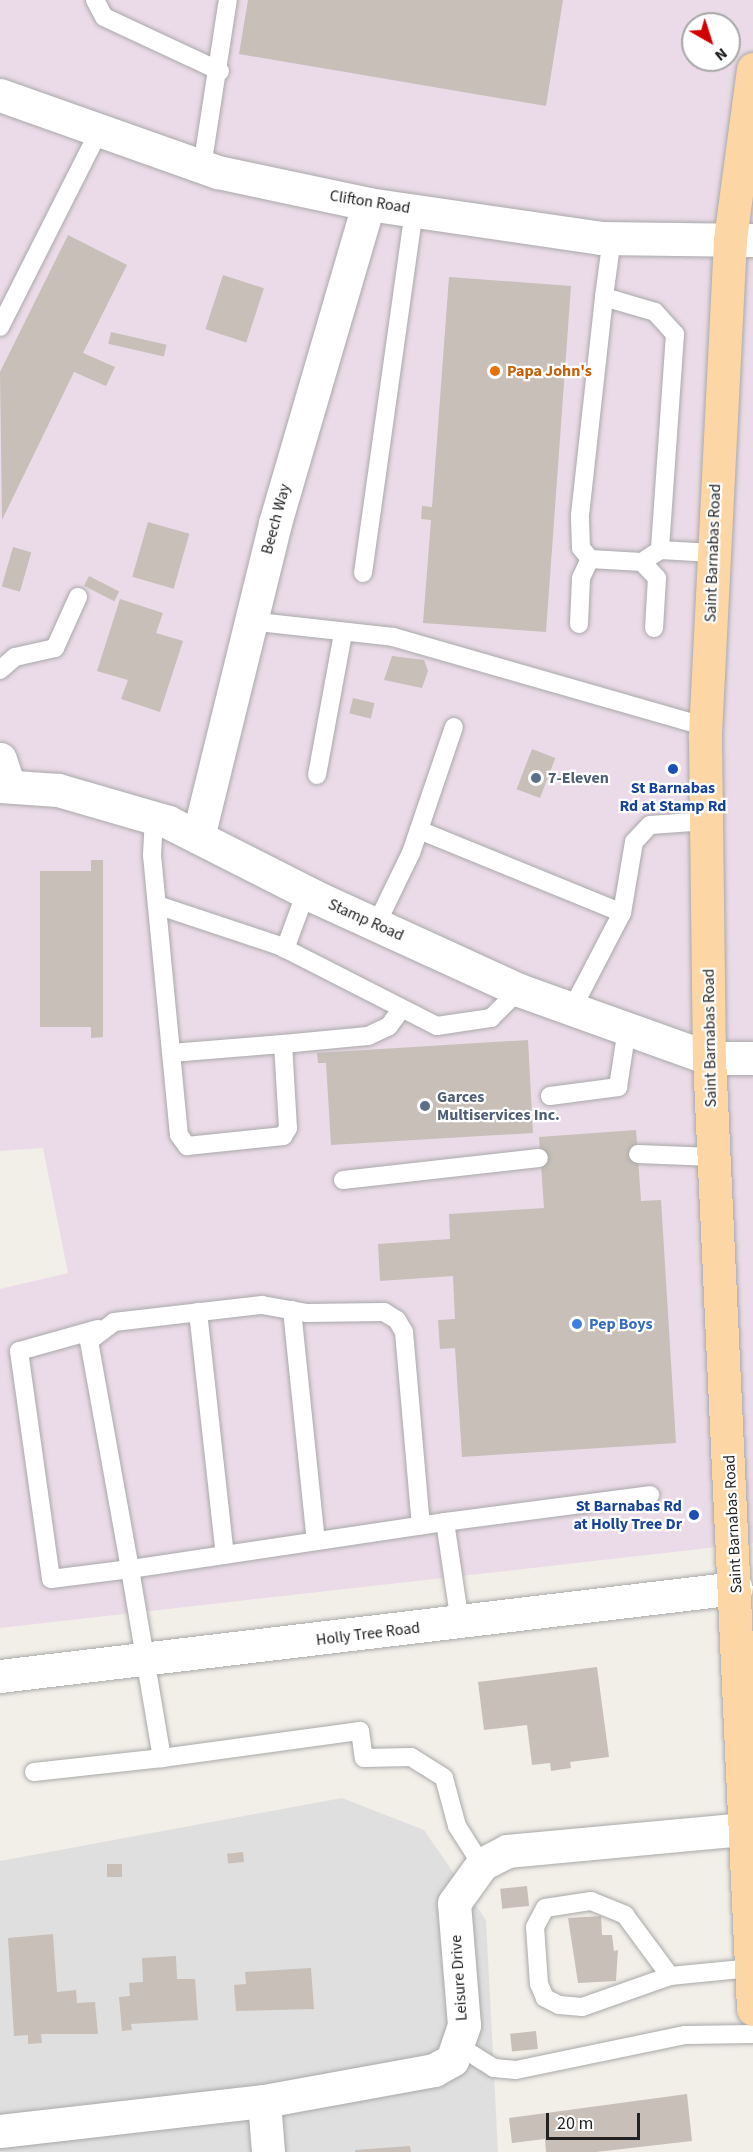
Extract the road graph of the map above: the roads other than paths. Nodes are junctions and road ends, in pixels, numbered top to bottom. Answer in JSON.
{"nodes":[{"id":1,"x":95,"y":0,"type":"edge"},
{"id":2,"x":228,"y":0,"type":"edge"},
{"id":3,"x":753,"y":69,"type":"edge"},
{"id":4,"x":220,"y":71,"type":"junction"},
{"id":5,"x":0,"y":95,"type":"edge"},
{"id":6,"x":98,"y":133,"type":"junction"},
{"id":7,"x":202,"y":167,"type":"junction"},
{"id":8,"x":368,"y":204,"type":"junction"},
{"id":9,"x":414,"y":209,"type":"junction"},
{"id":10,"x":612,"y":238,"type":"junction"},
{"id":11,"x":742,"y":240,"type":"edge"},
{"id":12,"x":603,"y":297,"type":"junction"},
{"id":13,"x":0,"y":327,"type":"edge"},
{"id":14,"x":660,"y":550,"type":"junction"},
{"id":15,"x":713,"y":553,"type":"junction"},
{"id":16,"x":590,"y":559,"type":"junction"},
{"id":17,"x":642,"y":562,"type":"junction"},
{"id":18,"x":363,"y":573,"type":"dead end"},
{"id":19,"x":78,"y":597,"type":"dead end"},
{"id":20,"x":249,"y":621,"type":"junction"},
{"id":21,"x":579,"y":624,"type":"dead end"},
{"id":22,"x":654,"y":628,"type":"dead end"},
{"id":23,"x":343,"y":633,"type":"junction"},
{"id":24,"x":0,"y":669,"type":"edge"},
{"id":25,"x":454,"y":727,"type":"dead end"},
{"id":26,"x":706,"y":727,"type":"junction"},
{"id":27,"x":316,"y":775,"type":"dead end"},
{"id":28,"x":3,"y":777,"type":"edge"},
{"id":29,"x":154,"y":817,"type":"junction"},
{"id":30,"x":706,"y":821,"type":"junction"},
{"id":31,"x":419,"y":830,"type":"junction"},
{"id":32,"x":198,"y":837,"type":"junction"},
{"id":33,"x":306,"y":892,"type":"junction"},
{"id":34,"x":157,"y":905,"type":"junction"},
{"id":35,"x":622,"y":913,"type":"junction"},
{"id":36,"x":376,"y":925,"type":"junction"},
{"id":37,"x":285,"y":950,"type":"junction"},
{"id":38,"x":519,"y":990,"type":"junction"},
{"id":39,"x":572,"y":1009,"type":"junction"},
{"id":40,"x":400,"y":1011,"type":"junction"},
{"id":41,"x":627,"y":1029,"type":"junction"},
{"id":42,"x":283,"y":1044,"type":"junction"},
{"id":43,"x":171,"y":1053,"type":"junction"},
{"id":44,"x":709,"y":1058,"type":"junction"},
{"id":45,"x":753,"y":1058,"type":"edge"},
{"id":46,"x":550,"y":1096,"type":"dead end"},
{"id":47,"x":638,"y":1154,"type":"dead end"},
{"id":48,"x":713,"y":1157,"type":"junction"},
{"id":49,"x":539,"y":1158,"type":"dead end"},
{"id":50,"x":343,"y":1180,"type":"dead end"},
{"id":51,"x":292,"y":1310,"type":"junction"},
{"id":52,"x":198,"y":1312,"type":"junction"},
{"id":53,"x":98,"y":1329,"type":"junction"},
{"id":54,"x":650,"y":1495,"type":"dead end"},
{"id":55,"x":445,"y":1522,"type":"junction"},
{"id":56,"x":421,"y":1525,"type":"junction"},
{"id":57,"x":316,"y":1541,"type":"junction"},
{"id":58,"x":225,"y":1555,"type":"junction"},
{"id":59,"x":130,"y":1569,"type":"junction"},
{"id":60,"x":736,"y":1588,"type":"junction"},
{"id":61,"x":460,"y":1623,"type":"junction"},
{"id":62,"x":143,"y":1660,"type":"junction"},
{"id":63,"x":0,"y":1676,"type":"edge"},
{"id":64,"x":162,"y":1758,"type":"junction"},
{"id":65,"x":34,"y":1772,"type":"dead end"},
{"id":66,"x":749,"y":1828,"type":"edge"},
{"id":67,"x":481,"y":1864,"type":"junction"},
{"id":68,"x":751,"y":1968,"type":"junction"},
{"id":69,"x":670,"y":1976,"type":"junction"},
{"id":70,"x":753,"y":2009,"type":"edge"},
{"id":71,"x":753,"y":2034,"type":"edge"},
{"id":72,"x":459,"y":2046,"type":"junction"},
{"id":73,"x":264,"y":2101,"type":"junction"},
{"id":74,"x":0,"y":2131,"type":"edge"},
{"id":75,"x":268,"y":2152,"type":"edge"}],
"edges":[{"from":1,"to":4,"type":"lane"},
{"from":2,"to":4,"type":"lane"},
{"from":3,"to":11,"type":"main road","name":"Saint Barnabas Road"},
{"from":4,"to":7,"type":"lane"},
{"from":5,"to":6,"type":"street","name":"Clifton Road"},
{"from":6,"to":7,"type":"street","name":"Clifton Road"},
{"from":6,"to":13,"type":"lane"},
{"from":7,"to":8,"type":"street","name":"Clifton Road"},
{"from":8,"to":9,"type":"street","name":"Clifton Road"},
{"from":8,"to":20,"type":"street","name":"Beech Way"},
{"from":9,"to":10,"type":"street","name":"Clifton Road"},
{"from":9,"to":18,"type":"lane"},
{"from":10,"to":11,"type":"street","name":"Clifton Road"},
{"from":10,"to":12,"type":"lane"},
{"from":11,"to":15,"type":"main road","name":"Saint Barnabas Road"},
{"from":12,"to":14,"type":"lane"},
{"from":12,"to":16,"type":"lane"},
{"from":14,"to":15,"type":"lane"},
{"from":14,"to":17,"type":"lane"},
{"from":15,"to":26,"type":"main road","name":"Saint Barnabas Road"},
{"from":16,"to":17,"type":"lane"},
{"from":16,"to":21,"type":"lane"},
{"from":17,"to":22,"type":"lane"},
{"from":19,"to":24,"type":"lane"},
{"from":20,"to":23,"type":"lane"},
{"from":20,"to":32,"type":"street","name":"Beech Way"},
{"from":23,"to":26,"type":"lane"},
{"from":23,"to":27,"type":"lane"},
{"from":25,"to":31,"type":"lane"},
{"from":26,"to":30,"type":"main road","name":"Saint Barnabas Road"},
{"from":28,"to":29,"type":"street","name":"Stamp Road"},
{"from":29,"to":32,"type":"street","name":"Stamp Road"},
{"from":29,"to":34,"type":"lane"},
{"from":30,"to":35,"type":"lane"},
{"from":30,"to":44,"type":"main road","name":"Saint Barnabas Road"},
{"from":31,"to":35,"type":"lane"},
{"from":31,"to":36,"type":"lane"},
{"from":32,"to":33,"type":"street","name":"Stamp Road"},
{"from":33,"to":36,"type":"street","name":"Stamp Road"},
{"from":33,"to":37,"type":"lane"},
{"from":34,"to":37,"type":"lane"},
{"from":34,"to":43,"type":"lane"},
{"from":35,"to":39,"type":"lane"},
{"from":36,"to":38,"type":"street","name":"Stamp Road"},
{"from":37,"to":40,"type":"lane"},
{"from":38,"to":39,"type":"street","name":"Stamp Road"},
{"from":38,"to":40,"type":"lane"},
{"from":39,"to":41,"type":"street","name":"Stamp Road"},
{"from":40,"to":42,"type":"lane"},
{"from":41,"to":44,"type":"street","name":"Stamp Road"},
{"from":41,"to":46,"type":"lane"},
{"from":42,"to":43,"type":"lane"},
{"from":42,"to":43,"type":"lane"},
{"from":44,"to":45,"type":"street","name":"Stamp Road"},
{"from":44,"to":48,"type":"main road","name":"Saint Barnabas Road"},
{"from":47,"to":48,"type":"lane"},
{"from":48,"to":60,"type":"main road","name":"Saint Barnabas Road"},
{"from":49,"to":50,"type":"lane"},
{"from":51,"to":52,"type":"lane"},
{"from":51,"to":56,"type":"lane"},
{"from":51,"to":57,"type":"lane"},
{"from":52,"to":53,"type":"lane"},
{"from":52,"to":58,"type":"lane"},
{"from":53,"to":59,"type":"lane"},
{"from":53,"to":59,"type":"lane"},
{"from":54,"to":55,"type":"lane"},
{"from":55,"to":56,"type":"lane"},
{"from":55,"to":61,"type":"lane"},
{"from":56,"to":57,"type":"lane"},
{"from":57,"to":58,"type":"lane"},
{"from":58,"to":59,"type":"lane"},
{"from":59,"to":62,"type":"lane"},
{"from":60,"to":61,"type":"street","name":"Holly Tree Road"},
{"from":60,"to":66,"type":"main road","name":"Saint Barnabas Road"},
{"from":61,"to":62,"type":"street","name":"Holly Tree Road"},
{"from":62,"to":63,"type":"street","name":"Holly Tree Road"},
{"from":62,"to":64,"type":"lane"},
{"from":64,"to":65,"type":"lane"},
{"from":64,"to":67,"type":"lane"},
{"from":66,"to":67,"type":"street","name":"Leisure Drive"},
{"from":66,"to":68,"type":"main road","name":"Saint Barnabas Road"},
{"from":67,"to":72,"type":"street","name":"Leisure Drive"},
{"from":68,"to":69,"type":"lane"},
{"from":68,"to":70,"type":"main road","name":"Saint Barnabas Road"},
{"from":69,"to":69,"type":"lane"},
{"from":71,"to":72,"type":"lane"},
{"from":72,"to":73,"type":"street","name":"Leisure Drive"},
{"from":73,"to":74,"type":"street","name":"Leisure Drive"},
{"from":73,"to":75,"type":"street"}]}
